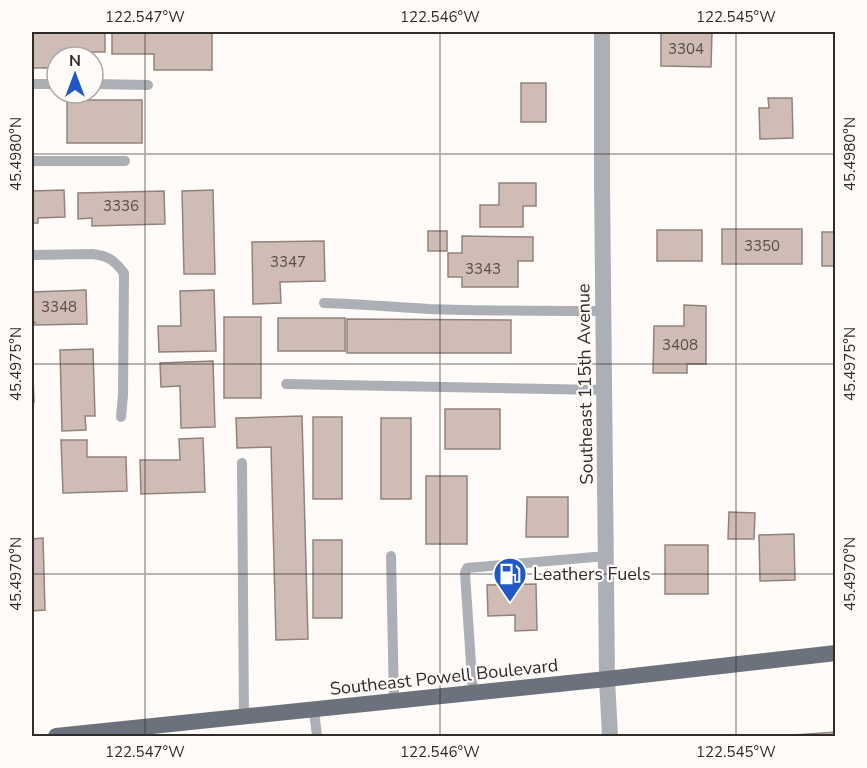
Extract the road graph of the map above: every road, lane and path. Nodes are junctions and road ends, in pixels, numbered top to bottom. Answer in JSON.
{"nodes":[{"id":1,"x":602,"y":32,"type":"edge"},
{"id":2,"x":105,"y":84,"type":"edge"},
{"id":3,"x":148,"y":85,"type":"dead end"},
{"id":4,"x":32,"y":161,"type":"edge"},
{"id":5,"x":125,"y":161,"type":"dead end"},
{"id":6,"x":32,"y":255,"type":"edge"},
{"id":7,"x":324,"y":303,"type":"dead end"},
{"id":8,"x":603,"y":310,"type":"junction"},
{"id":9,"x":286,"y":384,"type":"dead end"},
{"id":10,"x":604,"y":390,"type":"junction"},
{"id":11,"x":121,"y":417,"type":"dead end"},
{"id":12,"x":242,"y":463,"type":"dead end"},
{"id":13,"x":392,"y":556,"type":"dead end"},
{"id":14,"x":606,"y":556,"type":"junction"},
{"id":15,"x":836,"y":654,"type":"edge"},
{"id":16,"x":607,"y":680,"type":"junction"},
{"id":17,"x":473,"y":694,"type":"junction"},
{"id":18,"x":394,"y":702,"type":"junction"},
{"id":19,"x":314,"y":711,"type":"junction"},
{"id":20,"x":244,"y":718,"type":"junction"},
{"id":21,"x":173,"y":731,"type":"edge"},
{"id":22,"x":122,"y":733,"type":"edge"},
{"id":23,"x":56,"y":736,"type":"edge"},
{"id":24,"x":317,"y":736,"type":"edge"},
{"id":25,"x":610,"y":736,"type":"edge"}],
"edges":[{"from":1,"to":8,"type":"street","name":"Southeast 115th Avenue"},
{"from":2,"to":3,"type":"lane"},
{"from":4,"to":5,"type":"lane"},
{"from":6,"to":11,"type":"lane"},
{"from":7,"to":8,"type":"lane"},
{"from":8,"to":10,"type":"street","name":"Southeast 115th Avenue"},
{"from":9,"to":10,"type":"lane"},
{"from":10,"to":14,"type":"street","name":"Southeast 115th Avenue"},
{"from":12,"to":20,"type":"lane"},
{"from":13,"to":18,"type":"lane"},
{"from":14,"to":16,"type":"street","name":"Southeast 115th Avenue"},
{"from":14,"to":17,"type":"lane"},
{"from":15,"to":16,"type":"main road","name":"Southeast Powell Boulevard"},
{"from":16,"to":17,"type":"main road","name":"Southeast Powell Boulevard"},
{"from":16,"to":25,"type":"street","name":"Southeast 115th Avenue"},
{"from":17,"to":18,"type":"main road","name":"Southeast Powell Boulevard"},
{"from":18,"to":19,"type":"main road","name":"Southeast Powell Boulevard"},
{"from":19,"to":20,"type":"main road","name":"Southeast Powell Boulevard"},
{"from":19,"to":24,"type":"lane"},
{"from":20,"to":21,"type":"main road","name":"Southeast Powell Boulevard"},
{"from":21,"to":22,"type":"main road","name":"Southeast Powell Boulevard"},
{"from":22,"to":23,"type":"main road","name":"Southeast Powell Boulevard"}]}
